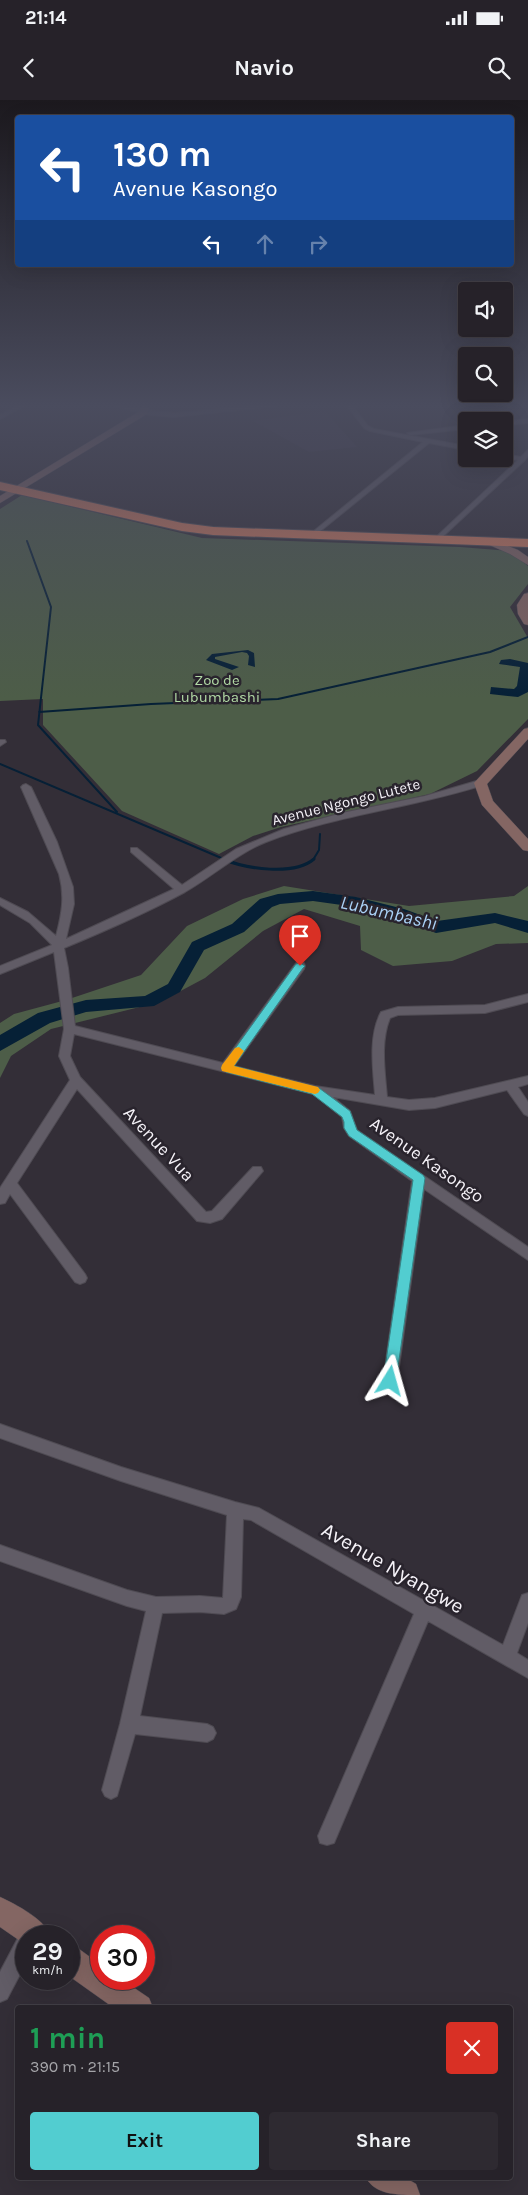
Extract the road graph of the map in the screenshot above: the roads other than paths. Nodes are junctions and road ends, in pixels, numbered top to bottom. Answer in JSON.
{"nodes":[{"id":1,"x":75,"y":504,"type":"edge"},
{"id":2,"x":351,"y":504,"type":"edge"},
{"id":3,"x":475,"y":504,"type":"edge"},
{"id":4,"x":311,"y":536,"type":"junction"},
{"id":5,"x":436,"y":540,"type":"junction"},
{"id":6,"x":488,"y":541,"type":"junction"},
{"id":7,"x":528,"y":543,"type":"edge"},
{"id":8,"x":528,"y":562,"type":"edge"},
{"id":9,"x":528,"y":596,"type":"edge"},
{"id":10,"x":528,"y":622,"type":"edge"},
{"id":11,"x":528,"y":732,"type":"edge"},
{"id":12,"x":480,"y":783,"type":"junction"},
{"id":13,"x":26,"y":787,"type":"dead end"},
{"id":14,"x":528,"y":847,"type":"edge"},
{"id":15,"x":134,"y":850,"type":"dead end"},
{"id":16,"x":181,"y":889,"type":"junction"},
{"id":17,"x":0,"y":901,"type":"edge"},
{"id":18,"x":58,"y":947,"type":"junction"},
{"id":19,"x":300,"y":966,"type":"dead end"},
{"id":20,"x":0,"y":970,"type":"edge"},
{"id":21,"x":528,"y":998,"type":"edge"},
{"id":22,"x":70,"y":1027,"type":"junction"},
{"id":23,"x":226,"y":1068,"type":"junction"},
{"id":24,"x":76,"y":1080,"type":"junction"},
{"id":25,"x":528,"y":1080,"type":"edge"},
{"id":26,"x":510,"y":1086,"type":"junction"},
{"id":27,"x":315,"y":1090,"type":"junction"},
{"id":28,"x":381,"y":1101,"type":"junction"},
{"id":29,"x":528,"y":1111,"type":"edge"},
{"id":30,"x":257,"y":1171,"type":"dead end"},
{"id":31,"x":419,"y":1178,"type":"junction"},
{"id":32,"x":10,"y":1184,"type":"junction"},
{"id":33,"x":0,"y":1199,"type":"edge"},
{"id":34,"x":528,"y":1254,"type":"edge"},
{"id":35,"x":80,"y":1278,"type":"dead end"},
{"id":36,"x":390,"y":1381,"type":"dead end"},
{"id":37,"x":0,"y":1431,"type":"edge"},
{"id":38,"x":235,"y":1510,"type":"junction"},
{"id":39,"x":0,"y":1553,"type":"edge"},
{"id":40,"x":528,"y":1601,"type":"edge"},
{"id":41,"x":156,"y":1605,"type":"junction"},
{"id":42,"x":424,"y":1610,"type":"junction"},
{"id":43,"x":507,"y":1657,"type":"junction"},
{"id":44,"x":528,"y":1669,"type":"edge"},
{"id":45,"x":129,"y":1724,"type":"junction"},
{"id":46,"x":207,"y":1733,"type":"dead end"},
{"id":47,"x":111,"y":1790,"type":"dead end"},
{"id":48,"x":327,"y":1836,"type":"dead end"},
{"id":49,"x":0,"y":1911,"type":"edge"},
{"id":50,"x":17,"y":1925,"type":"edge"},
{"id":51,"x":15,"y":1965,"type":"edge"},
{"id":52,"x":80,"y":1966,"type":"edge"},
{"id":53,"x":0,"y":1992,"type":"edge"},
{"id":54,"x":134,"y":2005,"type":"edge"},
{"id":55,"x":383,"y":2180,"type":"edge"},
{"id":56,"x":406,"y":2195,"type":"edge"}],
"edges":[{"from":1,"to":4,"type":"highway"},
{"from":2,"to":4,"type":"street"},
{"from":3,"to":5,"type":"street"},
{"from":4,"to":5,"type":"highway"},
{"from":5,"to":6,"type":"highway"},
{"from":6,"to":7,"type":"highway"},
{"from":6,"to":8,"type":"street"},
{"from":9,"to":10,"type":"street"},
{"from":11,"to":12,"type":"street","name":"Avenue Ngongo Lutete"},
{"from":12,"to":14,"type":"street"},
{"from":12,"to":16,"type":"street","name":"Avenue Ngongo Lutete"},
{"from":13,"to":18,"type":"street"},
{"from":15,"to":16,"type":"street"},
{"from":16,"to":18,"type":"street","name":"Avenue Ngongo Lutete"},
{"from":17,"to":18,"type":"street"},
{"from":18,"to":20,"type":"street","name":"Avenue Ngongo Lutete"},
{"from":18,"to":22,"type":"street"},
{"from":19,"to":23,"type":"street"},
{"from":21,"to":28,"type":"street"},
{"from":22,"to":23,"type":"street"},
{"from":22,"to":24,"type":"street","name":"Avenue Vua"},
{"from":23,"to":27,"type":"street"},
{"from":24,"to":30,"type":"street","name":"Avenue Vua"},
{"from":24,"to":32,"type":"street"},
{"from":25,"to":26,"type":"street"},
{"from":26,"to":28,"type":"street"},
{"from":26,"to":29,"type":"street"},
{"from":27,"to":28,"type":"street"},
{"from":27,"to":31,"type":"street","name":"Avenue Kasongo"},
{"from":31,"to":34,"type":"street","name":"Avenue Kasongo"},
{"from":31,"to":36,"type":"street"},
{"from":32,"to":33,"type":"street"},
{"from":32,"to":35,"type":"street"},
{"from":37,"to":38,"type":"street","name":"Avenue Nyangwe"},
{"from":38,"to":41,"type":"street"},
{"from":38,"to":42,"type":"street","name":"Avenue Nyangwe"},
{"from":39,"to":41,"type":"street"},
{"from":40,"to":43,"type":"street"},
{"from":41,"to":45,"type":"street"},
{"from":42,"to":43,"type":"street","name":"Avenue Nyangwe"},
{"from":42,"to":48,"type":"street"},
{"from":43,"to":44,"type":"street","name":"Avenue Nyangwe"},
{"from":45,"to":46,"type":"street"},
{"from":45,"to":47,"type":"street"},
{"from":49,"to":50,"type":"street"},
{"from":51,"to":53,"type":"street"},
{"from":52,"to":54,"type":"street"},
{"from":55,"to":56,"type":"street"}]}
